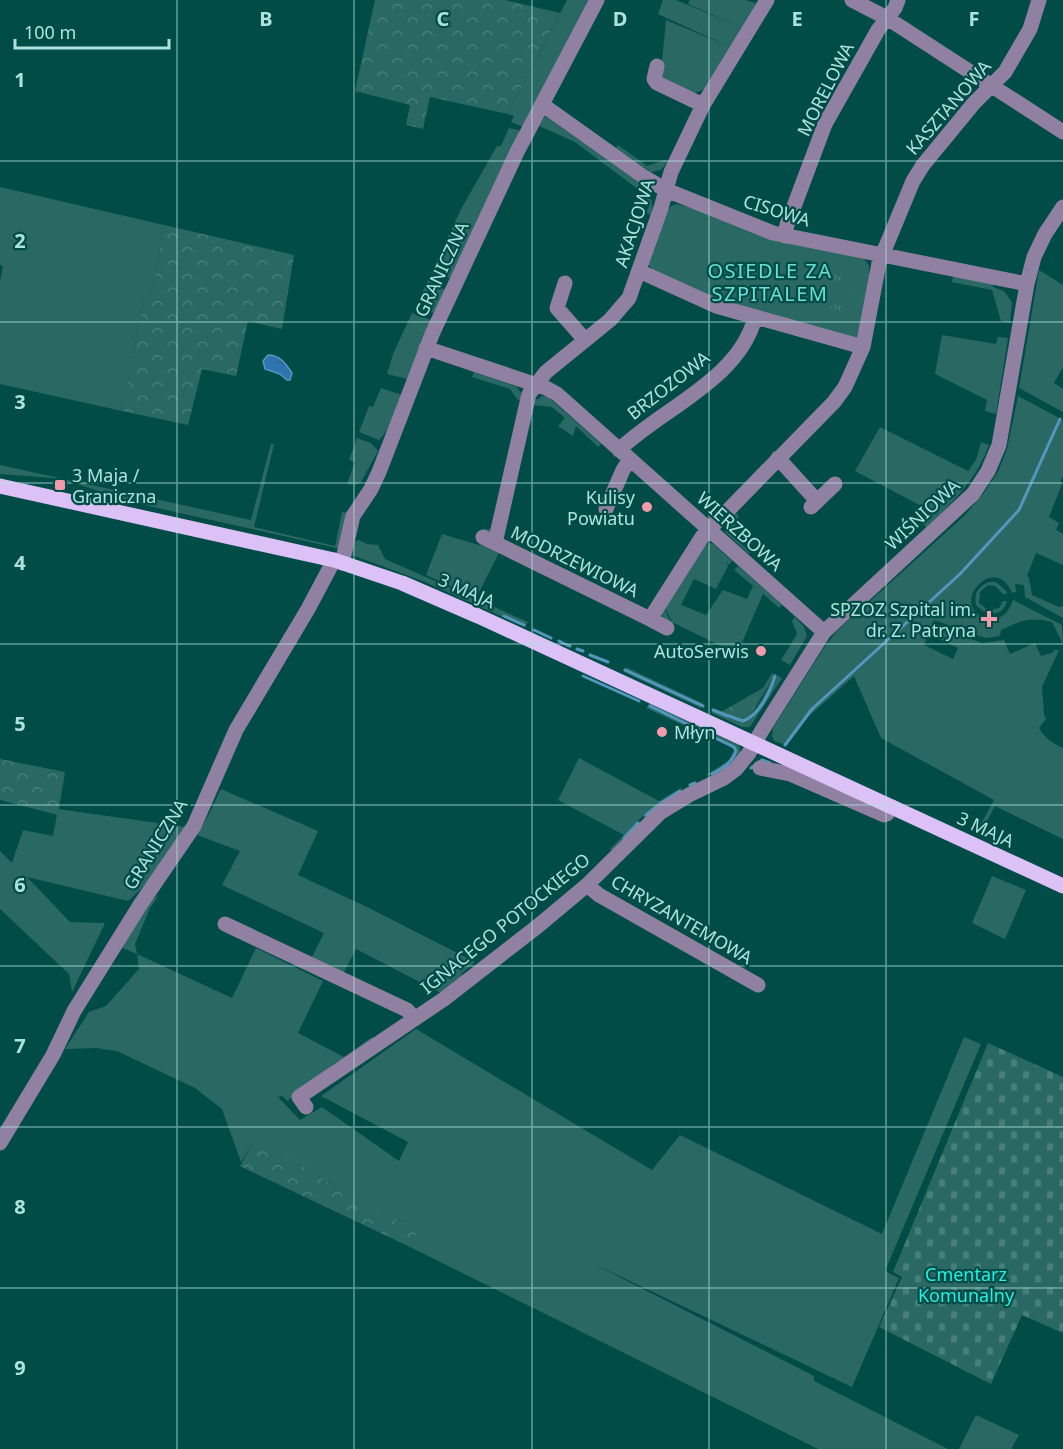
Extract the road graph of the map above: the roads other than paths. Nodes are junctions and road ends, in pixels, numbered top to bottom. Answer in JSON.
{"nodes":[{"id":1,"x":597,"y":0,"type":"edge"},
{"id":2,"x":767,"y":0,"type":"edge"},
{"id":3,"x":852,"y":0,"type":"edge"},
{"id":4,"x":898,"y":0,"type":"edge"},
{"id":5,"x":1039,"y":0,"type":"edge"},
{"id":6,"x":887,"y":18,"type":"junction"},
{"id":7,"x":657,"y":66,"type":"dead end"},
{"id":8,"x":992,"y":86,"type":"junction"},
{"id":9,"x":543,"y":105,"type":"junction"},
{"id":10,"x":703,"y":105,"type":"junction"},
{"id":11,"x":1063,"y":132,"type":"edge"},
{"id":12,"x":666,"y":190,"type":"junction"},
{"id":13,"x":1063,"y":207,"type":"edge"},
{"id":14,"x":785,"y":236,"type":"junction"},
{"id":15,"x":882,"y":255,"type":"junction"},
{"id":16,"x":639,"y":271,"type":"junction"},
{"id":17,"x":565,"y":283,"type":"dead end"},
{"id":18,"x":1027,"y":284,"type":"junction"},
{"id":19,"x":755,"y":317,"type":"junction"},
{"id":20,"x":585,"y":340,"type":"junction"},
{"id":21,"x":863,"y":347,"type":"junction"},
{"id":22,"x":426,"y":348,"type":"junction"},
{"id":23,"x":536,"y":384,"type":"junction"},
{"id":24,"x":625,"y":455,"type":"junction"},
{"id":25,"x":778,"y":458,"type":"junction"},
{"id":26,"x":835,"y":484,"type":"dead end"},
{"id":27,"x":0,"y":486,"type":"edge"},
{"id":28,"x":606,"y":509,"type":"dead end"},
{"id":29,"x":709,"y":530,"type":"junction"},
{"id":30,"x":489,"y":540,"type":"joint"},
{"id":31,"x":338,"y":562,"type":"junction"},
{"id":32,"x":650,"y":619,"type":"junction"},
{"id":33,"x":667,"y":628,"type":"dead end"},
{"id":34,"x":824,"y":632,"type":"junction"},
{"id":35,"x":754,"y":743,"type":"junction"},
{"id":36,"x":760,"y":768,"type":"dead end"},
{"id":37,"x":892,"y":807,"type":"junction"},
{"id":38,"x":588,"y":885,"type":"junction"},
{"id":39,"x":1063,"y":886,"type":"edge"},
{"id":40,"x":225,"y":924,"type":"dead end"},
{"id":41,"x":759,"y":985,"type":"dead end"},
{"id":42,"x":415,"y":1019,"type":"junction"},
{"id":43,"x":306,"y":1107,"type":"dead end"},
{"id":44,"x":0,"y":1143,"type":"edge"}],
"edges":[{"from":1,"to":9,"type":"street","name":"GRANICZNA"},
{"from":2,"to":10,"type":"street","name":"AKACJOWA"},
{"from":3,"to":6,"type":"street"},
{"from":4,"to":6,"type":"street","name":"MORELOWA"},
{"from":5,"to":8,"type":"street","name":"KASZTANOWA"},
{"from":6,"to":8,"type":"street"},
{"from":6,"to":14,"type":"street","name":"MORELOWA"},
{"from":7,"to":10,"type":"street"},
{"from":8,"to":11,"type":"street"},
{"from":8,"to":15,"type":"street","name":"KASZTANOWA"},
{"from":9,"to":12,"type":"street","name":"CISOWA"},
{"from":9,"to":22,"type":"street","name":"GRANICZNA"},
{"from":10,"to":12,"type":"street","name":"AKACJOWA"},
{"from":12,"to":14,"type":"street","name":"CISOWA"},
{"from":12,"to":16,"type":"street","name":"AKACJOWA"},
{"from":13,"to":18,"type":"street","name":"WIŚNIOWA"},
{"from":14,"to":15,"type":"street","name":"CISOWA"},
{"from":15,"to":18,"type":"street","name":"CISOWA"},
{"from":15,"to":21,"type":"street","name":"KASZTANOWA"},
{"from":16,"to":19,"type":"street"},
{"from":16,"to":20,"type":"street","name":"AKACJOWA"},
{"from":17,"to":20,"type":"street"},
{"from":18,"to":34,"type":"street","name":"WIŚNIOWA"},
{"from":19,"to":21,"type":"street"},
{"from":19,"to":24,"type":"street","name":"BRZOZOWA"},
{"from":20,"to":23,"type":"street","name":"AKACJOWA"},
{"from":21,"to":25,"type":"street","name":"KASZTANOWA"},
{"from":22,"to":23,"type":"street","name":"WIERZBOWA"},
{"from":22,"to":31,"type":"street","name":"GRANICZNA"},
{"from":23,"to":24,"type":"street","name":"WIERZBOWA"},
{"from":23,"to":30,"type":"street","name":"AKACJOWA"},
{"from":24,"to":28,"type":"street"},
{"from":24,"to":29,"type":"street","name":"WIERZBOWA"},
{"from":25,"to":26,"type":"street"},
{"from":25,"to":29,"type":"street","name":"KASZTANOWA"},
{"from":27,"to":31,"type":"main road","name":"3 MAJA"},
{"from":29,"to":32,"type":"street","name":"KASZTANOWA"},
{"from":29,"to":34,"type":"street","name":"WIERZBOWA"},
{"from":30,"to":32,"type":"street","name":"MODRZEWIOWA"},
{"from":31,"to":35,"type":"main road","name":"3 MAJA"},
{"from":31,"to":44,"type":"street","name":"GRANICZNA"},
{"from":32,"to":33,"type":"street"},
{"from":34,"to":35,"type":"street","name":"WIŚNIOWA"},
{"from":35,"to":37,"type":"main road","name":"3 MAJA"},
{"from":35,"to":38,"type":"street","name":"IGNACEGO POTOCKIEGO"},
{"from":36,"to":37,"type":"street","name":"3 MAJA"},
{"from":37,"to":39,"type":"main road","name":"3 MAJA"},
{"from":38,"to":41,"type":"street","name":"CHRYZANTEMOWA"},
{"from":38,"to":42,"type":"street","name":"IGNACEGO POTOCKIEGO"},
{"from":40,"to":42,"type":"street","name":"IGNACEGO POTOCKIEGO"},
{"from":42,"to":43,"type":"street","name":"IGNACEGO POTOCKIEGO"}]}
